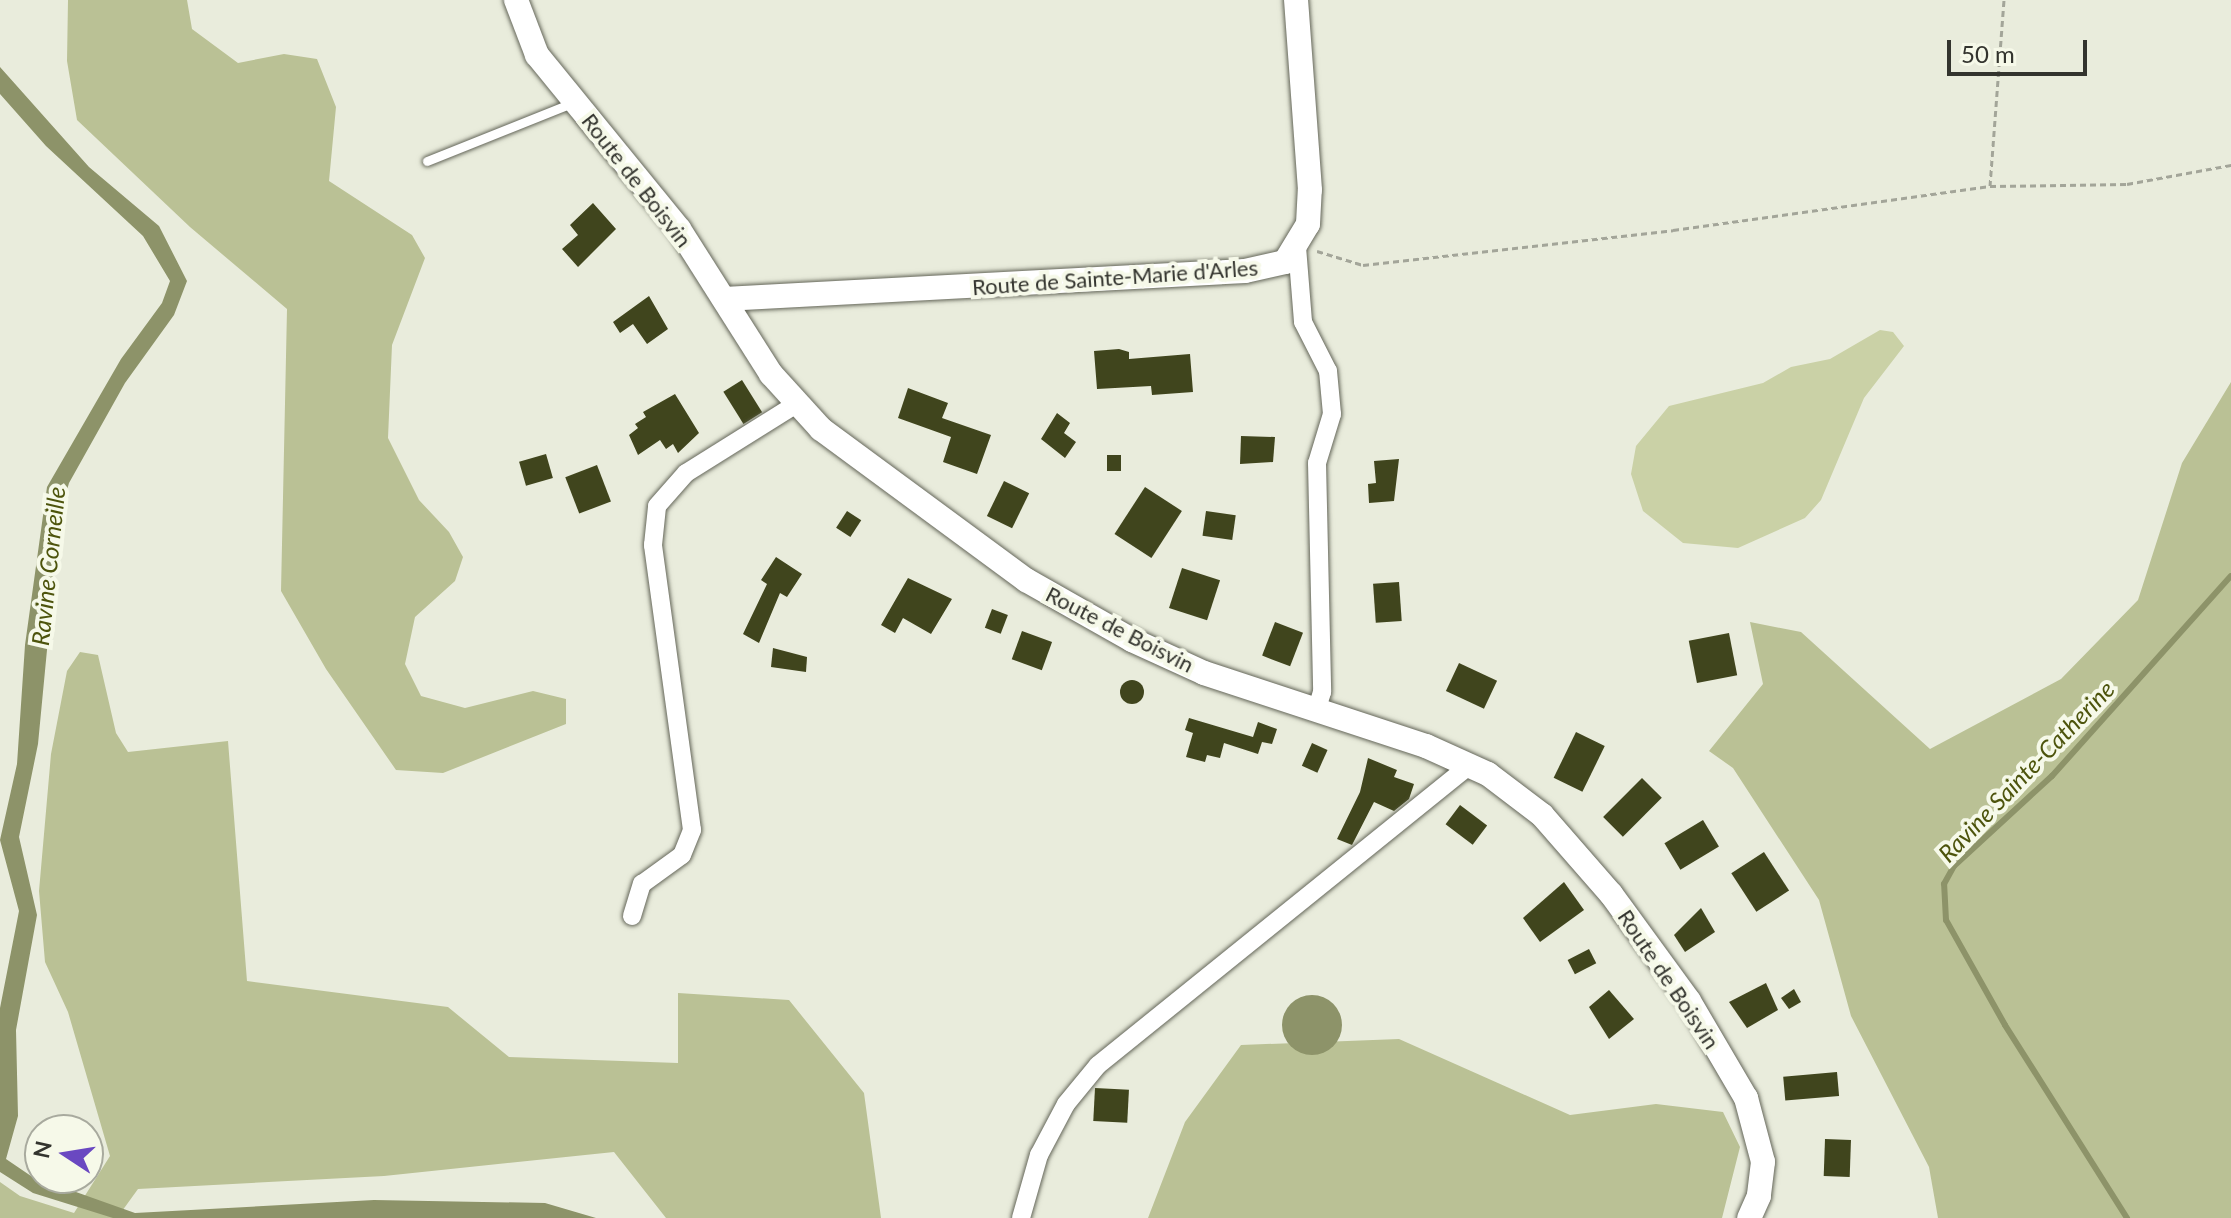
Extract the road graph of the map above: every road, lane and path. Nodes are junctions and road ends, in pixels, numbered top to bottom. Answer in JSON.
{"nodes":[{"id":1,"x":516,"y":0,"type":"edge"},
{"id":2,"x":1296,"y":0,"type":"edge"},
{"id":3,"x":2004,"y":0,"type":"edge"},
{"id":4,"x":575,"y":102,"type":"junction"},
{"id":5,"x":427,"y":161,"type":"dead end"},
{"id":6,"x":2231,"y":165,"type":"edge"},
{"id":7,"x":1990,"y":186,"type":"junction"},
{"id":8,"x":1297,"y":247,"type":"junction"},
{"id":9,"x":724,"y":299,"type":"junction"},
{"id":10,"x":795,"y":405,"type":"junction"},
{"id":11,"x":1317,"y":708,"type":"junction"},
{"id":12,"x":1469,"y":766,"type":"junction"},
{"id":13,"x":632,"y":916,"type":"dead end"},
{"id":14,"x":1021,"y":1218,"type":"edge"},
{"id":15,"x":1749,"y":1218,"type":"edge"}],
"edges":[{"from":1,"to":4,"type":"main road","name":"Route de Boisvin"},
{"from":2,"to":8,"type":"main road"},
{"from":3,"to":7,"type":"path"},
{"from":4,"to":5,"type":"lane"},
{"from":4,"to":9,"type":"main road","name":"Route de Boisvin"},
{"from":6,"to":7,"type":"path"},
{"from":7,"to":8,"type":"path"},
{"from":8,"to":9,"type":"main road","name":"Route de Sainte-Marie d'Arles"},
{"from":8,"to":11,"type":"street"},
{"from":9,"to":10,"type":"main road","name":"Route de Boisvin"},
{"from":10,"to":11,"type":"main road","name":"Route de Boisvin"},
{"from":10,"to":13,"type":"street"},
{"from":11,"to":12,"type":"main road","name":"Route de Boisvin"},
{"from":12,"to":14,"type":"street"},
{"from":12,"to":15,"type":"main road","name":"Route de Boisvin"}]}
